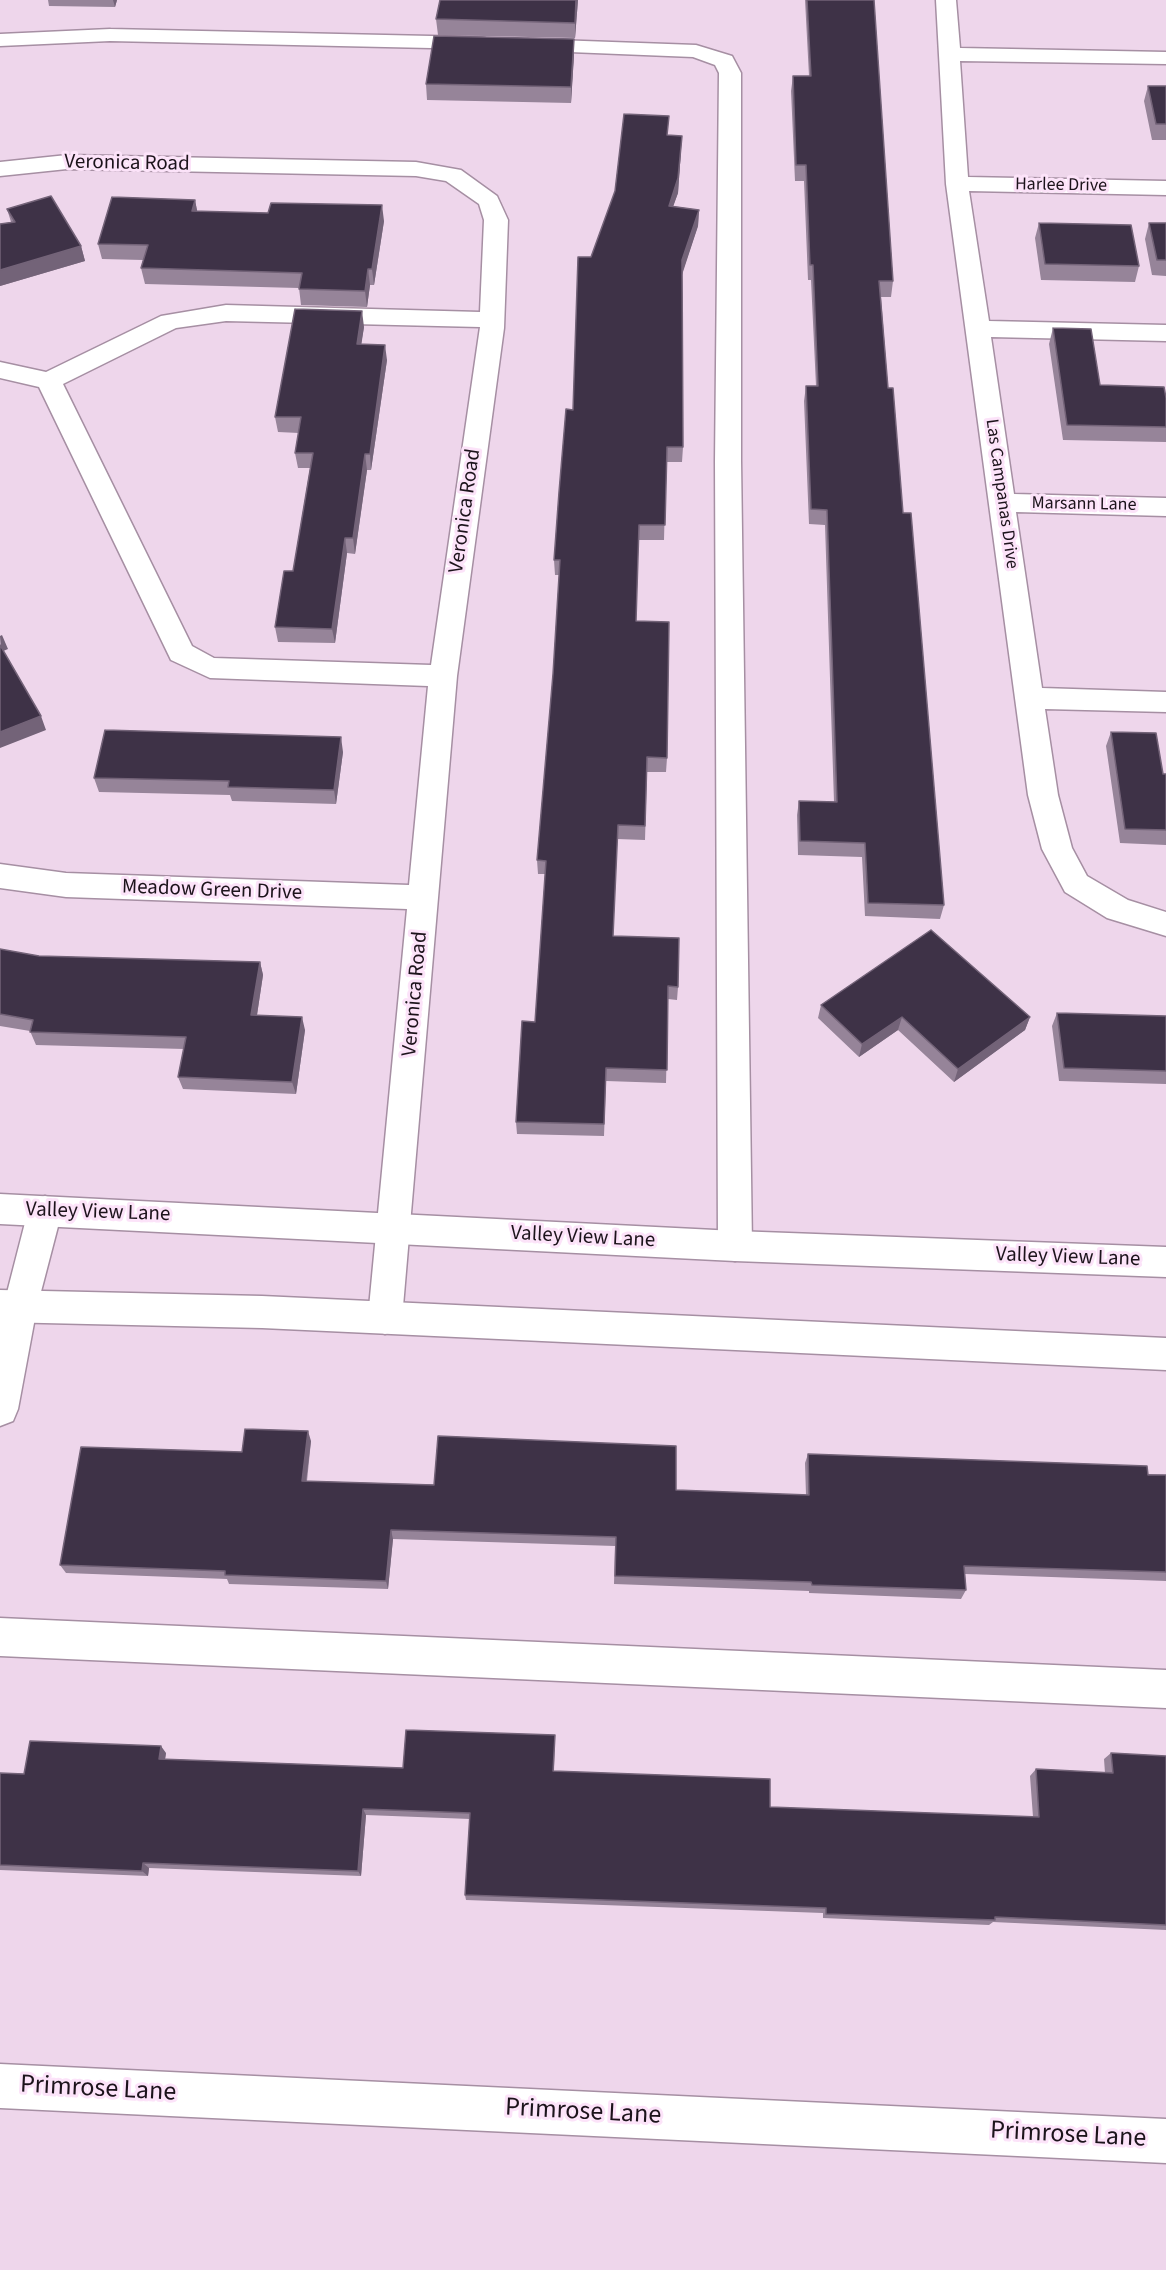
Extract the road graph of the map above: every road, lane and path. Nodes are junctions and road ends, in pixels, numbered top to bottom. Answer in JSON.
{"nodes":[{"id":1,"x":946,"y":0,"type":"edge"},
{"id":2,"x":0,"y":40,"type":"edge"},
{"id":3,"x":949,"y":54,"type":"junction"},
{"id":4,"x":1166,"y":58,"type":"edge"},
{"id":5,"x":0,"y":169,"type":"edge"},
{"id":6,"x":957,"y":184,"type":"junction"},
{"id":7,"x":1166,"y":188,"type":"edge"},
{"id":8,"x":492,"y":320,"type":"junction"},
{"id":9,"x":977,"y":329,"type":"junction"},
{"id":10,"x":1166,"y":333,"type":"edge"},
{"id":11,"x":0,"y":370,"type":"edge"},
{"id":12,"x":49,"y":381,"type":"junction"},
{"id":13,"x":1002,"y":503,"type":"junction"},
{"id":14,"x":1166,"y":507,"type":"edge"},
{"id":15,"x":443,"y":676,"type":"junction"},
{"id":16,"x":1029,"y":698,"type":"junction"},
{"id":17,"x":1166,"y":702,"type":"edge"},
{"id":18,"x":0,"y":876,"type":"edge"},
{"id":19,"x":425,"y":898,"type":"junction"},
{"id":20,"x":1166,"y":924,"type":"edge"},
{"id":21,"x":0,"y":1209,"type":"edge"},
{"id":22,"x":45,"y":1211,"type":"junction"},
{"id":23,"x":393,"y":1228,"type":"junction"},
{"id":24,"x":735,"y":1246,"type":"junction"},
{"id":25,"x":1166,"y":1262,"type":"edge"},
{"id":26,"x":10,"y":1306,"type":"edge"},
{"id":27,"x":385,"y":1318,"type":"junction"},
{"id":28,"x":1166,"y":1354,"type":"edge"},
{"id":29,"x":0,"y":1409,"type":"edge"},
{"id":30,"x":0,"y":1637,"type":"edge"},
{"id":31,"x":1166,"y":1689,"type":"edge"},
{"id":32,"x":0,"y":2086,"type":"edge"},
{"id":33,"x":1166,"y":2140,"type":"edge"}],
"edges":[{"from":1,"to":3,"type":"street","name":"Las Campanas Drive"},
{"from":2,"to":24,"type":"street"},
{"from":3,"to":4,"type":"street"},
{"from":3,"to":6,"type":"street","name":"Las Campanas Drive"},
{"from":5,"to":8,"type":"street","name":"Veronica Road"},
{"from":6,"to":7,"type":"street","name":"Harlee Drive"},
{"from":6,"to":9,"type":"street","name":"Las Campanas Drive"},
{"from":8,"to":12,"type":"street"},
{"from":8,"to":15,"type":"street","name":"Veronica Road"},
{"from":9,"to":10,"type":"street"},
{"from":9,"to":13,"type":"street","name":"Las Campanas Drive"},
{"from":11,"to":12,"type":"street"},
{"from":12,"to":15,"type":"street"},
{"from":13,"to":14,"type":"street","name":"Marsann Lane"},
{"from":13,"to":16,"type":"street","name":"Las Campanas Drive"},
{"from":15,"to":19,"type":"street","name":"Veronica Road"},
{"from":16,"to":17,"type":"street"},
{"from":16,"to":20,"type":"street","name":"Las Campanas Drive"},
{"from":18,"to":19,"type":"street","name":"Meadow Green Drive"},
{"from":19,"to":23,"type":"street","name":"Veronica Road"},
{"from":21,"to":22,"type":"street","name":"Valley View Lane"},
{"from":22,"to":23,"type":"street","name":"Valley View Lane"},
{"from":22,"to":26,"type":"street"},
{"from":23,"to":24,"type":"street","name":"Valley View Lane"},
{"from":23,"to":27,"type":"street","name":"Veronica Road"},
{"from":24,"to":25,"type":"street","name":"Valley View Lane"},
{"from":26,"to":27,"type":"street"},
{"from":26,"to":29,"type":"street"},
{"from":27,"to":28,"type":"street"},
{"from":30,"to":31,"type":"street"},
{"from":32,"to":33,"type":"street","name":"Primrose Lane"}]}
